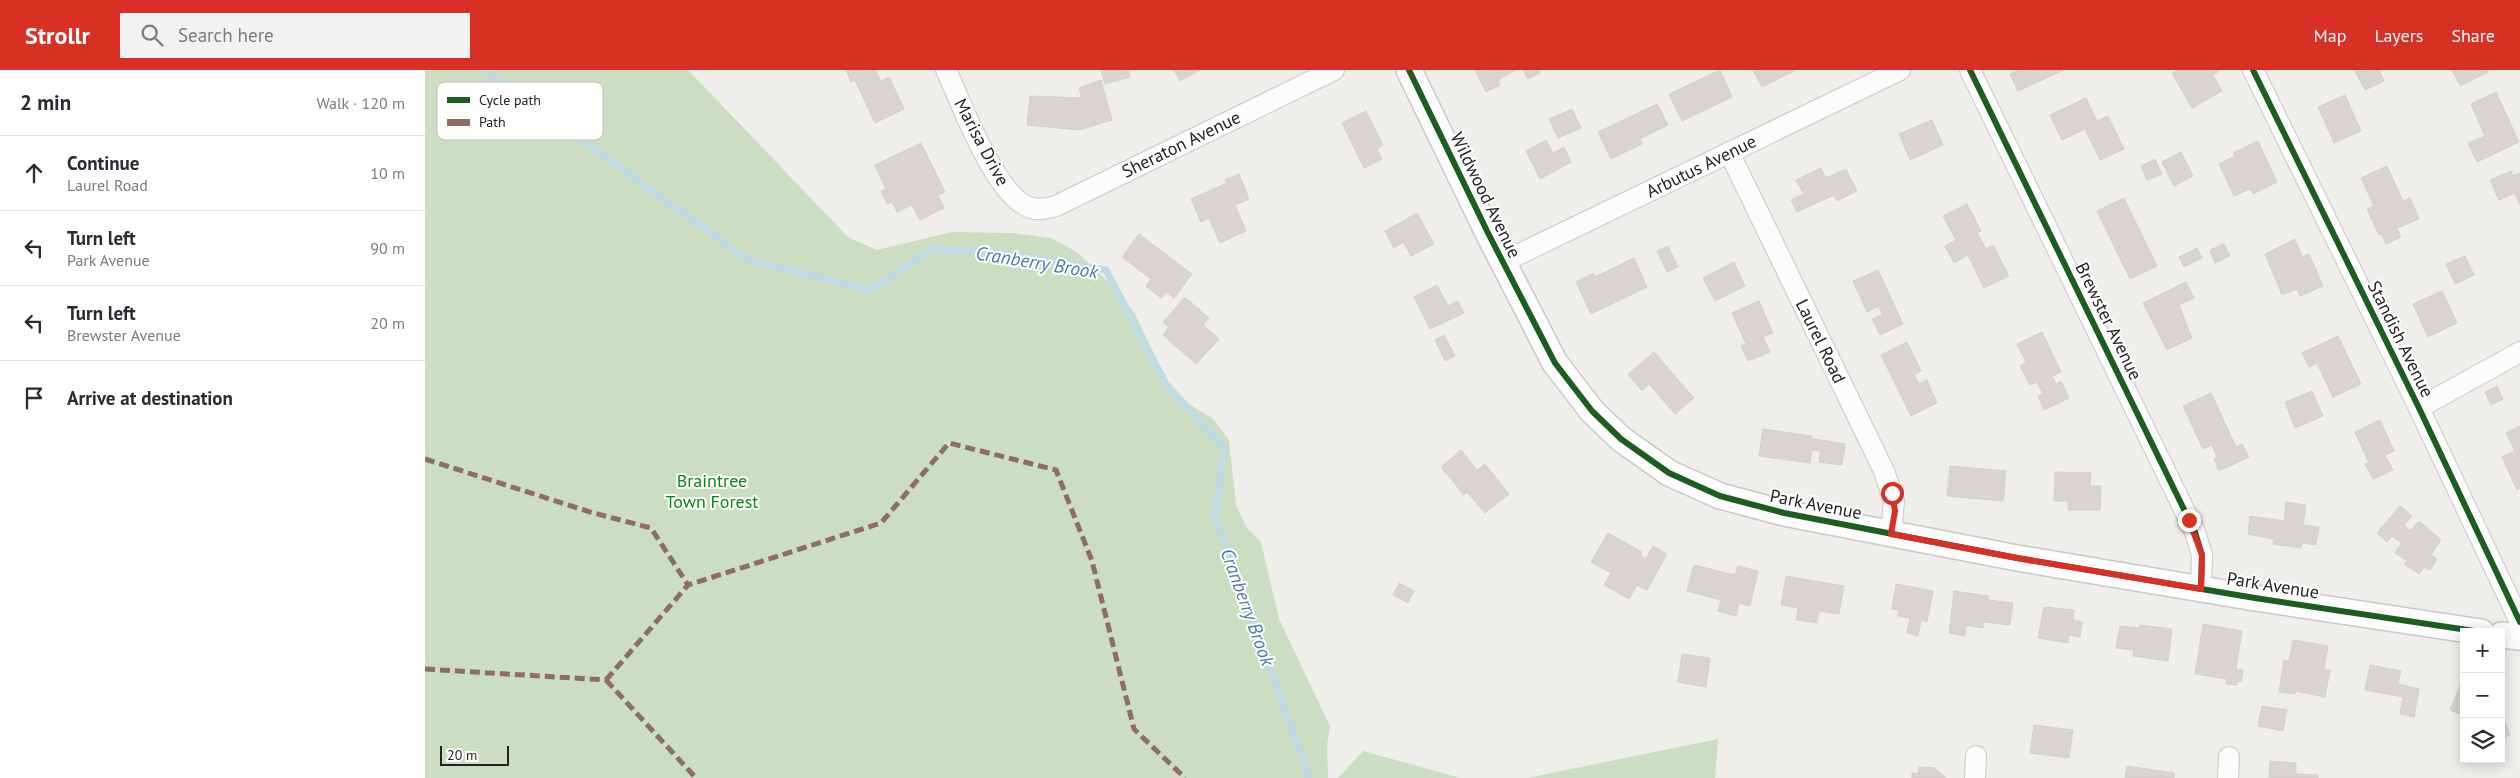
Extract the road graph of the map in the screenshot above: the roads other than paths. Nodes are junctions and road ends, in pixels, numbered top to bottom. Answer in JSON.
{"nodes":[{"id":1,"x":946,"y":70,"type":"edge"},
{"id":2,"x":1334,"y":70,"type":"edge"},
{"id":3,"x":1409,"y":70,"type":"edge"},
{"id":4,"x":1900,"y":70,"type":"edge"},
{"id":5,"x":1970,"y":70,"type":"edge"},
{"id":6,"x":2253,"y":70,"type":"edge"},
{"id":7,"x":1729,"y":152,"type":"junction"},
{"id":8,"x":1027,"y":206,"type":"joint"},
{"id":9,"x":1503,"y":262,"type":"junction"},
{"id":10,"x":1538,"y":332,"type":"joint"},
{"id":11,"x":2520,"y":352,"type":"edge"},
{"id":12,"x":2419,"y":408,"type":"junction"},
{"id":13,"x":1891,"y":534,"type":"junction"},
{"id":14,"x":2201,"y":589,"type":"junction"},
{"id":15,"x":2520,"y":622,"type":"edge"},
{"id":16,"x":2460,"y":629,"type":"edge"},
{"id":17,"x":2505,"y":636,"type":"edge"},
{"id":18,"x":2520,"y":638,"type":"edge"},
{"id":19,"x":1976,"y":756,"type":"dead end"},
{"id":20,"x":2229,"y":757,"type":"dead end"},
{"id":21,"x":1975,"y":778,"type":"edge"},
{"id":22,"x":2228,"y":778,"type":"edge"}],
"edges":[{"from":1,"to":8,"type":"street","name":"Marisa Drive"},
{"from":2,"to":8,"type":"street","name":"Sheraton Avenue"},
{"from":3,"to":9,"type":"street","name":"Wildwood Avenue"},
{"from":4,"to":7,"type":"street","name":"Arbutus Avenue"},
{"from":5,"to":14,"type":"street","name":"Brewster Avenue"},
{"from":6,"to":12,"type":"street","name":"Standish Avenue"},
{"from":7,"to":9,"type":"street","name":"Arbutus Avenue"},
{"from":7,"to":13,"type":"street","name":"Laurel Road"},
{"from":9,"to":10,"type":"street","name":"Wildwood Avenue"},
{"from":10,"to":13,"type":"street","name":"Park Avenue"},
{"from":11,"to":12,"type":"street"},
{"from":12,"to":15,"type":"street","name":"Standish Avenue"},
{"from":13,"to":14,"type":"street","name":"Park Avenue"},
{"from":14,"to":16,"type":"street","name":"Park Avenue"},
{"from":17,"to":18,"type":"street"},
{"from":19,"to":21,"type":"street"},
{"from":20,"to":22,"type":"street"}]}
